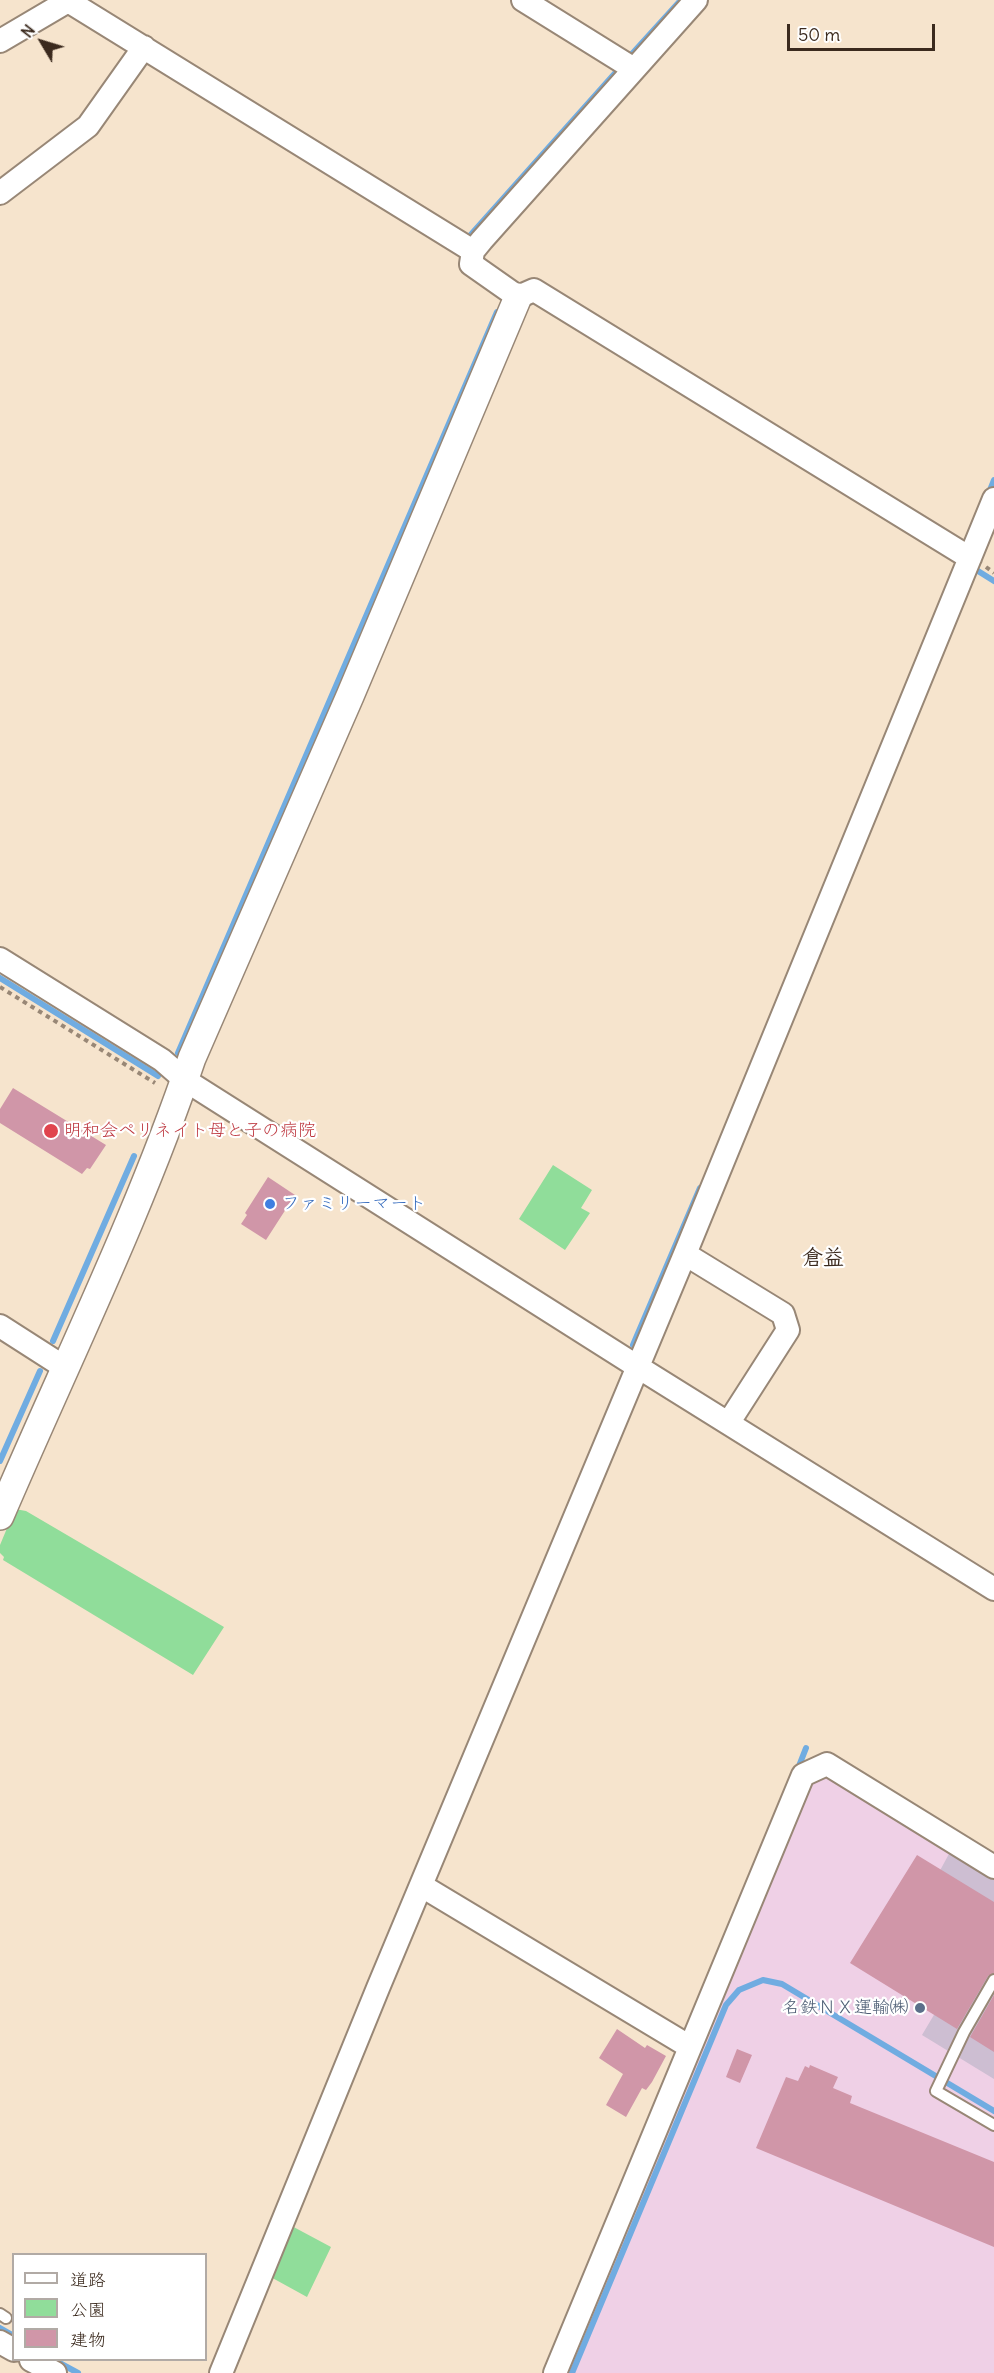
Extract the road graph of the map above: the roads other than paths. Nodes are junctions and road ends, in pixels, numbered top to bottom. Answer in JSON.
{"nodes":[{"id":1,"x":69,"y":0,"type":"edge"},
{"id":2,"x":523,"y":0,"type":"edge"},
{"id":3,"x":696,"y":0,"type":"edge"},
{"id":4,"x":0,"y":41,"type":"edge"},
{"id":5,"x":144,"y":47,"type":"junction"},
{"id":6,"x":634,"y":69,"type":"junction"},
{"id":7,"x":0,"y":193,"type":"edge"},
{"id":8,"x":473,"y":251,"type":"junction"},
{"id":9,"x":518,"y":297,"type":"junction"},
{"id":10,"x":994,"y":499,"type":"edge"},
{"id":11,"x":970,"y":558,"type":"junction"},
{"id":12,"x":0,"y":959,"type":"edge"},
{"id":13,"x":185,"y":1080,"type":"junction"},
{"id":14,"x":685,"y":1254,"type":"junction"},
{"id":15,"x":0,"y":1326,"type":"edge"},
{"id":16,"x":64,"y":1367,"type":"junction"},
{"id":17,"x":636,"y":1371,"type":"junction"},
{"id":18,"x":729,"y":1422,"type":"junction"},
{"id":19,"x":0,"y":1516,"type":"edge"},
{"id":20,"x":994,"y":1589,"type":"edge"},
{"id":21,"x":994,"y":1867,"type":"edge"},
{"id":22,"x":422,"y":1886,"type":"junction"},
{"id":23,"x":994,"y":1980,"type":"edge"},
{"id":24,"x":690,"y":2047,"type":"junction"},
{"id":25,"x":994,"y":2125,"type":"edge"},
{"id":26,"x":33,"y":2361,"type":"edge"},
{"id":27,"x":55,"y":2373,"type":"edge"},
{"id":28,"x":221,"y":2373,"type":"edge"},
{"id":29,"x":555,"y":2373,"type":"edge"}],
"edges":[{"from":1,"to":4,"type":"street"},
{"from":1,"to":5,"type":"street"},
{"from":2,"to":6,"type":"street"},
{"from":3,"to":6,"type":"street"},
{"from":5,"to":7,"type":"street"},
{"from":5,"to":8,"type":"street"},
{"from":6,"to":8,"type":"street"},
{"from":8,"to":9,"type":"street"},
{"from":9,"to":11,"type":"street"},
{"from":9,"to":13,"type":"street"},
{"from":10,"to":11,"type":"street"},
{"from":11,"to":14,"type":"street"},
{"from":12,"to":13,"type":"street"},
{"from":13,"to":16,"type":"street"},
{"from":13,"to":17,"type":"street"},
{"from":14,"to":17,"type":"street"},
{"from":14,"to":18,"type":"street"},
{"from":15,"to":16,"type":"street"},
{"from":16,"to":19,"type":"street"},
{"from":17,"to":18,"type":"street"},
{"from":17,"to":22,"type":"street"},
{"from":18,"to":20,"type":"street"},
{"from":21,"to":24,"type":"street"},
{"from":22,"to":24,"type":"street"},
{"from":22,"to":28,"type":"street"},
{"from":23,"to":25,"type":"lane"},
{"from":24,"to":29,"type":"street"},
{"from":26,"to":27,"type":"street"}]}
